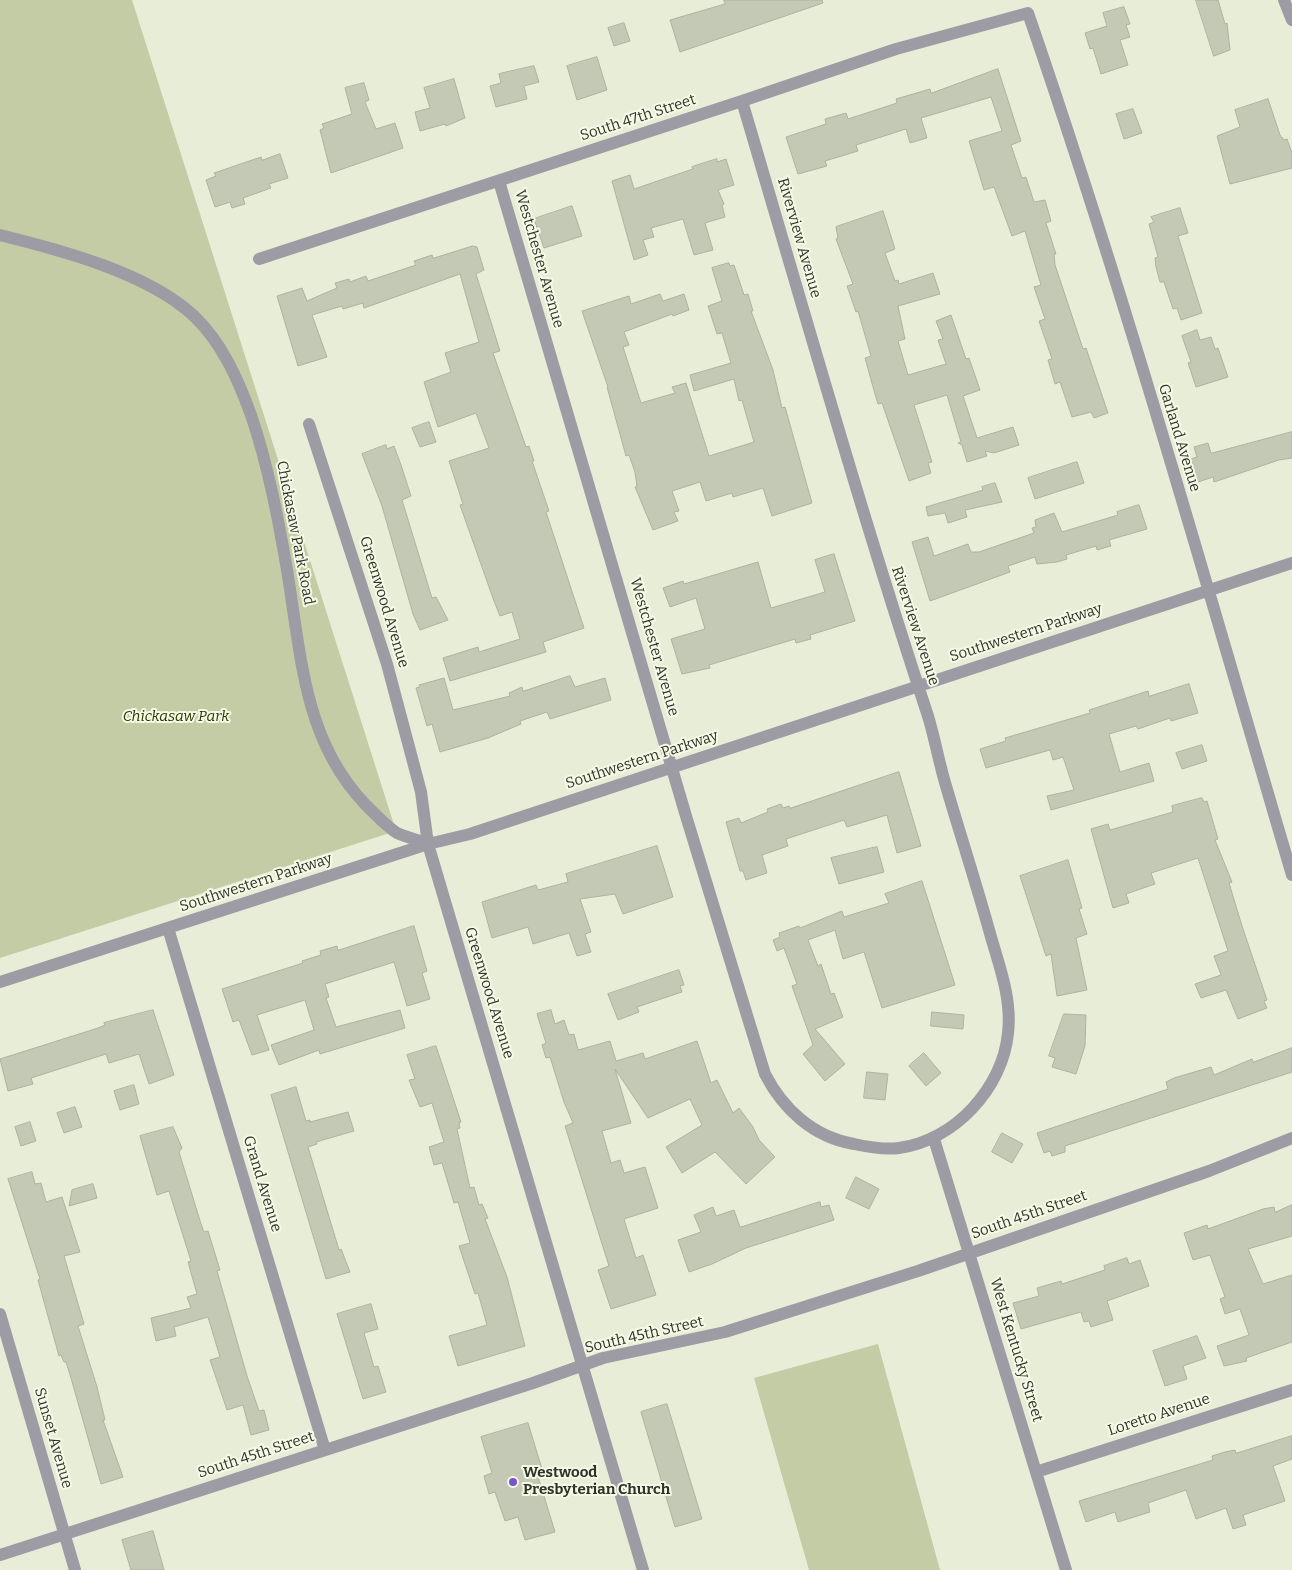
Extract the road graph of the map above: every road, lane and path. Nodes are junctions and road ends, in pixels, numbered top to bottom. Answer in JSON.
{"nodes":[{"id":1,"x":1284,"y":0,"type":"edge"},
{"id":2,"x":1028,"y":12,"type":"joint"},
{"id":3,"x":1292,"y":20,"type":"edge"},
{"id":4,"x":742,"y":102,"type":"junction"},
{"id":5,"x":499,"y":181,"type":"junction"},
{"id":6,"x":0,"y":235,"type":"edge"},
{"id":7,"x":259,"y":259,"type":"dead end"},
{"id":8,"x":309,"y":424,"type":"dead end"},
{"id":9,"x":1292,"y":563,"type":"edge"},
{"id":10,"x":1208,"y":591,"type":"junction"},
{"id":11,"x":917,"y":686,"type":"junction"},
{"id":12,"x":672,"y":766,"type":"junction"},
{"id":13,"x":428,"y":844,"type":"junction"},
{"id":14,"x":1292,"y":875,"type":"edge"},
{"id":15,"x":168,"y":928,"type":"junction"},
{"id":16,"x":0,"y":982,"type":"edge"},
{"id":17,"x":1292,"y":1138,"type":"edge"},
{"id":18,"x":934,"y":1139,"type":"junction"},
{"id":19,"x":969,"y":1253,"type":"junction"},
{"id":20,"x":0,"y":1317,"type":"edge"},
{"id":21,"x":582,"y":1366,"type":"junction"},
{"id":22,"x":1292,"y":1390,"type":"edge"},
{"id":23,"x":324,"y":1450,"type":"junction"},
{"id":24,"x":1036,"y":1472,"type":"junction"},
{"id":25,"x":65,"y":1534,"type":"junction"},
{"id":26,"x":0,"y":1555,"type":"edge"},
{"id":27,"x":75,"y":1570,"type":"edge"},
{"id":28,"x":643,"y":1570,"type":"edge"},
{"id":29,"x":1066,"y":1570,"type":"edge"}],
"edges":[{"from":1,"to":3,"type":"street"},
{"from":2,"to":4,"type":"street","name":"South 47th Street"},
{"from":2,"to":10,"type":"street","name":"Garland Avenue"},
{"from":4,"to":5,"type":"street","name":"South 47th Street"},
{"from":4,"to":11,"type":"street","name":"Riverview Avenue"},
{"from":5,"to":7,"type":"street","name":"South 47th Street"},
{"from":5,"to":12,"type":"street","name":"Westchester Avenue"},
{"from":6,"to":13,"type":"street","name":"Chickasaw Park Road"},
{"from":8,"to":13,"type":"street","name":"Greenwood Avenue"},
{"from":9,"to":10,"type":"street","name":"Southwestern Parkway"},
{"from":10,"to":11,"type":"street","name":"Southwestern Parkway"},
{"from":10,"to":14,"type":"street","name":"Garland Avenue"},
{"from":11,"to":12,"type":"street","name":"Southwestern Parkway"},
{"from":11,"to":18,"type":"street","name":"Riverview Avenue"},
{"from":12,"to":13,"type":"street","name":"Southwestern Parkway"},
{"from":12,"to":18,"type":"street","name":"Westchester Avenue"},
{"from":13,"to":15,"type":"street","name":"Southwestern Parkway"},
{"from":13,"to":21,"type":"street","name":"Greenwood Avenue"},
{"from":15,"to":16,"type":"street","name":"Southwestern Parkway"},
{"from":15,"to":23,"type":"street","name":"Grand Avenue"},
{"from":17,"to":19,"type":"street","name":"South 45th Street"},
{"from":18,"to":19,"type":"street","name":"West Kentucky Street"},
{"from":19,"to":21,"type":"street","name":"South 45th Street"},
{"from":19,"to":24,"type":"street","name":"West Kentucky Street"},
{"from":20,"to":25,"type":"street","name":"Sunset Avenue"},
{"from":21,"to":23,"type":"street","name":"South 45th Street"},
{"from":21,"to":28,"type":"street","name":"Greenwood Avenue"},
{"from":22,"to":24,"type":"street","name":"Loretto Avenue"},
{"from":23,"to":25,"type":"street","name":"South 45th Street"},
{"from":24,"to":29,"type":"street","name":"West Kentucky Street"},
{"from":25,"to":26,"type":"street","name":"South 45th Street"},
{"from":25,"to":27,"type":"street","name":"Sunset Avenue"}]}
